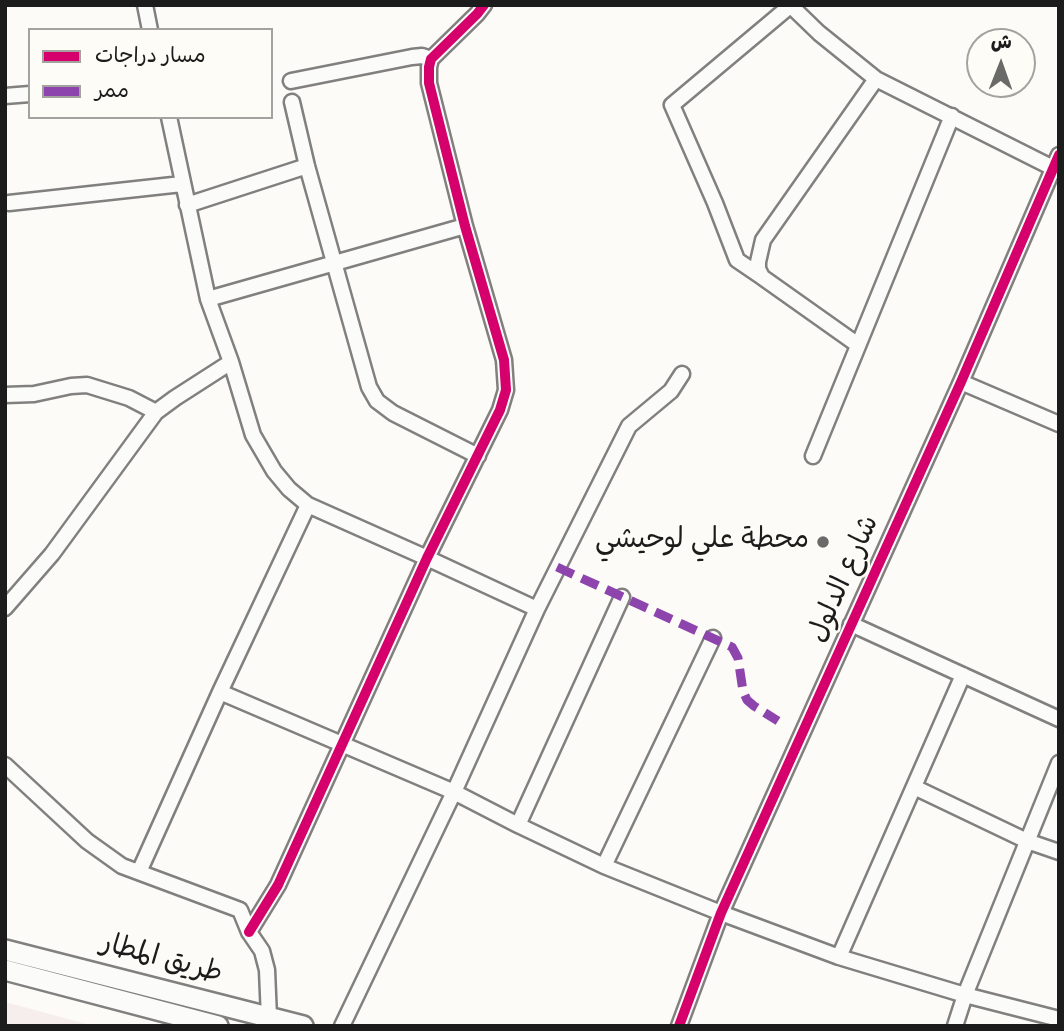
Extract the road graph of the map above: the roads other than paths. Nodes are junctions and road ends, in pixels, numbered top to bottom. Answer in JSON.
{"nodes":[{"id":1,"x":145,"y":5,"type":"edge"},
{"id":2,"x":484,"y":5,"type":"edge"},
{"id":3,"x":790,"y":6,"type":"edge"},
{"id":4,"x":150,"y":28,"type":"edge"},
{"id":5,"x":431,"y":59,"type":"junction"},
{"id":6,"x":876,"y":79,"type":"junction"},
{"id":7,"x":291,"y":81,"type":"dead end"},
{"id":8,"x":28,"y":94,"type":"edge"},
{"id":9,"x":5,"y":96,"type":"edge"},
{"id":10,"x":292,"y":102,"type":"dead end"},
{"id":11,"x":952,"y":116,"type":"junction"},
{"id":12,"x":169,"y":119,"type":"edge"},
{"id":13,"x":1057,"y":165,"type":"edge"},
{"id":14,"x":307,"y":166,"type":"junction"},
{"id":15,"x":183,"y":184,"type":"junction"},
{"id":16,"x":9,"y":203,"type":"dead end"},
{"id":17,"x":187,"y":205,"type":"junction"},
{"id":18,"x":465,"y":226,"type":"junction"},
{"id":19,"x":334,"y":264,"type":"junction"},
{"id":20,"x":762,"y":277,"type":"junction"},
{"id":21,"x":208,"y":299,"type":"junction"},
{"id":22,"x":858,"y":345,"type":"junction"},
{"id":23,"x":230,"y":362,"type":"junction"},
{"id":24,"x":682,"y":374,"type":"dead end"},
{"id":25,"x":961,"y":382,"type":"junction"},
{"id":26,"x":5,"y":395,"type":"edge"},
{"id":27,"x":156,"y":412,"type":"junction"},
{"id":28,"x":1059,"y":424,"type":"edge"},
{"id":29,"x":478,"y":456,"type":"junction"},
{"id":30,"x":813,"y":456,"type":"dead end"},
{"id":31,"x":309,"y":505,"type":"junction"},
{"id":32,"x":427,"y":558,"type":"junction"},
{"id":33,"x":622,"y":597,"type":"dead end"},
{"id":34,"x":5,"y":608,"type":"edge"},
{"id":35,"x":537,"y":609,"type":"junction"},
{"id":36,"x":851,"y":624,"type":"junction"},
{"id":37,"x":713,"y":638,"type":"dead end"},
{"id":38,"x":963,"y":675,"type":"junction"},
{"id":39,"x":220,"y":692,"type":"junction"},
{"id":40,"x":1059,"y":719,"type":"edge"},
{"id":41,"x":343,"y":745,"type":"junction"},
{"id":42,"x":1059,"y":763,"type":"edge"},
{"id":43,"x":5,"y":765,"type":"edge"},
{"id":44,"x":914,"y":788,"type":"junction"},
{"id":45,"x":454,"y":792,"type":"junction"},
{"id":46,"x":518,"y":825,"type":"junction"},
{"id":47,"x":1027,"y":841,"type":"junction"},
{"id":48,"x":1059,"y":852,"type":"edge"},
{"id":49,"x":604,"y":866,"type":"junction"},
{"id":50,"x":139,"y":872,"type":"junction"},
{"id":51,"x":721,"y":913,"type":"junction"},
{"id":52,"x":249,"y":932,"type":"junction"},
{"id":53,"x":5,"y":950,"type":"edge"},
{"id":54,"x":839,"y":957,"type":"junction"},
{"id":55,"x":5,"y":970,"type":"edge"},
{"id":56,"x":965,"y":995,"type":"junction"},
{"id":57,"x":216,"y":1018,"type":"edge"},
{"id":58,"x":269,"y":1018,"type":"junction"},
{"id":59,"x":1059,"y":1019,"type":"edge"},
{"id":60,"x":303,"y":1026,"type":"edge"},
{"id":61,"x":342,"y":1026,"type":"edge"},
{"id":62,"x":679,"y":1026,"type":"edge"},
{"id":63,"x":955,"y":1026,"type":"edge"}],
"edges":[{"from":1,"to":4,"type":"street"},
{"from":2,"to":5,"type":"street"},
{"from":3,"to":6,"type":"street"},
{"from":3,"to":20,"type":"street"},
{"from":5,"to":7,"type":"street"},
{"from":5,"to":18,"type":"street"},
{"from":6,"to":11,"type":"street"},
{"from":6,"to":20,"type":"street"},
{"from":8,"to":9,"type":"street"},
{"from":10,"to":14,"type":"street"},
{"from":11,"to":13,"type":"street"},
{"from":11,"to":22,"type":"street"},
{"from":12,"to":15,"type":"street"},
{"from":13,"to":25,"type":"street","name":"شارع الدلول"},
{"from":14,"to":17,"type":"street"},
{"from":14,"to":19,"type":"street"},
{"from":15,"to":16,"type":"street"},
{"from":15,"to":17,"type":"street"},
{"from":17,"to":21,"type":"street"},
{"from":18,"to":19,"type":"street"},
{"from":18,"to":29,"type":"street"},
{"from":19,"to":21,"type":"street"},
{"from":19,"to":29,"type":"street"},
{"from":20,"to":22,"type":"street"},
{"from":21,"to":23,"type":"street"},
{"from":22,"to":30,"type":"street"},
{"from":23,"to":27,"type":"street"},
{"from":23,"to":31,"type":"street"},
{"from":24,"to":35,"type":"street"},
{"from":25,"to":28,"type":"street"},
{"from":25,"to":36,"type":"street","name":"شارع الدلول"},
{"from":26,"to":27,"type":"street"},
{"from":27,"to":34,"type":"street"},
{"from":29,"to":32,"type":"street"},
{"from":31,"to":32,"type":"street"},
{"from":31,"to":39,"type":"street"},
{"from":32,"to":35,"type":"street"},
{"from":32,"to":41,"type":"street"},
{"from":33,"to":46,"type":"street"},
{"from":35,"to":45,"type":"street"},
{"from":36,"to":38,"type":"street"},
{"from":36,"to":51,"type":"street","name":"شارع الدلول"},
{"from":37,"to":49,"type":"street"},
{"from":38,"to":40,"type":"street"},
{"from":38,"to":44,"type":"street"},
{"from":39,"to":41,"type":"street"},
{"from":39,"to":50,"type":"street"},
{"from":41,"to":45,"type":"street"},
{"from":41,"to":52,"type":"street"},
{"from":42,"to":47,"type":"street"},
{"from":43,"to":50,"type":"street"},
{"from":44,"to":47,"type":"street"},
{"from":44,"to":54,"type":"street"},
{"from":45,"to":46,"type":"street"},
{"from":45,"to":61,"type":"street"},
{"from":46,"to":49,"type":"street"},
{"from":47,"to":48,"type":"street"},
{"from":47,"to":56,"type":"street"},
{"from":49,"to":51,"type":"street"},
{"from":50,"to":52,"type":"street"},
{"from":51,"to":54,"type":"street"},
{"from":51,"to":62,"type":"street","name":"شارع الدلول"},
{"from":52,"to":58,"type":"street"},
{"from":53,"to":57,"type":"highway","name":"طريق المطار"},
{"from":54,"to":56,"type":"street"},
{"from":55,"to":57,"type":"highway","name":"طريق المطار"},
{"from":56,"to":59,"type":"street"},
{"from":56,"to":63,"type":"street"},
{"from":57,"to":58,"type":"highway","name":"طريق المطار"},
{"from":58,"to":60,"type":"highway","name":"طريق المطار"}]}
